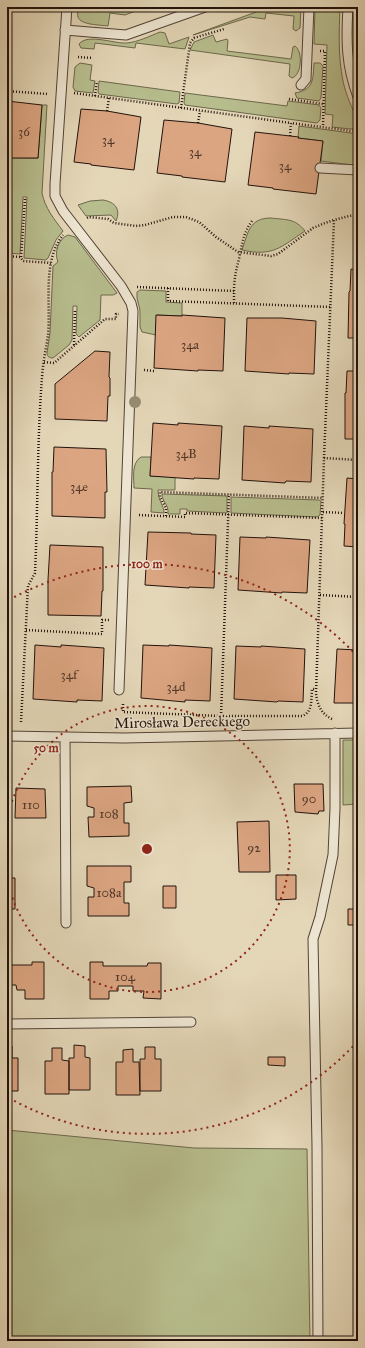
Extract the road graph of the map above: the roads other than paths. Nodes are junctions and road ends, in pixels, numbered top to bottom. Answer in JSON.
{"nodes":[{"id":1,"x":67,"y":7,"type":"edge"},
{"id":2,"x":204,"y":7,"type":"edge"},
{"id":3,"x":309,"y":7,"type":"edge"},
{"id":4,"x":348,"y":7,"type":"edge"},
{"id":5,"x":65,"y":30,"type":"junction"},
{"id":6,"x":301,"y":85,"type":"dead end"},
{"id":7,"x":358,"y":97,"type":"edge"},
{"id":8,"x":320,"y":168,"type":"dead end"},
{"id":9,"x":358,"y":170,"type":"edge"},
{"id":10,"x":119,"y":690,"type":"dead end"},
{"id":11,"x":335,"y":733,"type":"junction"},
{"id":12,"x":358,"y":733,"type":"edge"},
{"id":13,"x":7,"y":736,"type":"edge"},
{"id":14,"x":65,"y":738,"type":"junction"},
{"id":15,"x":66,"y":923,"type":"dead end"},
{"id":16,"x":191,"y":1022,"type":"dead end"},
{"id":17,"x":7,"y":1024,"type":"edge"},
{"id":18,"x":318,"y":1341,"type":"edge"}],
"edges":[{"from":1,"to":5,"type":"lane"},
{"from":2,"to":5,"type":"lane"},
{"from":3,"to":6,"type":"lane"},
{"from":4,"to":7,"type":"lane"},
{"from":5,"to":10,"type":"lane"},
{"from":8,"to":9,"type":"lane"},
{"from":11,"to":12,"type":"lane","name":"Mirosława Dereckiego"},
{"from":11,"to":14,"type":"lane","name":"Mirosława Dereckiego"},
{"from":11,"to":18,"type":"lane"},
{"from":13,"to":14,"type":"lane","name":"Mirosława Dereckiego"},
{"from":14,"to":15,"type":"lane"},
{"from":16,"to":17,"type":"lane"}]}
